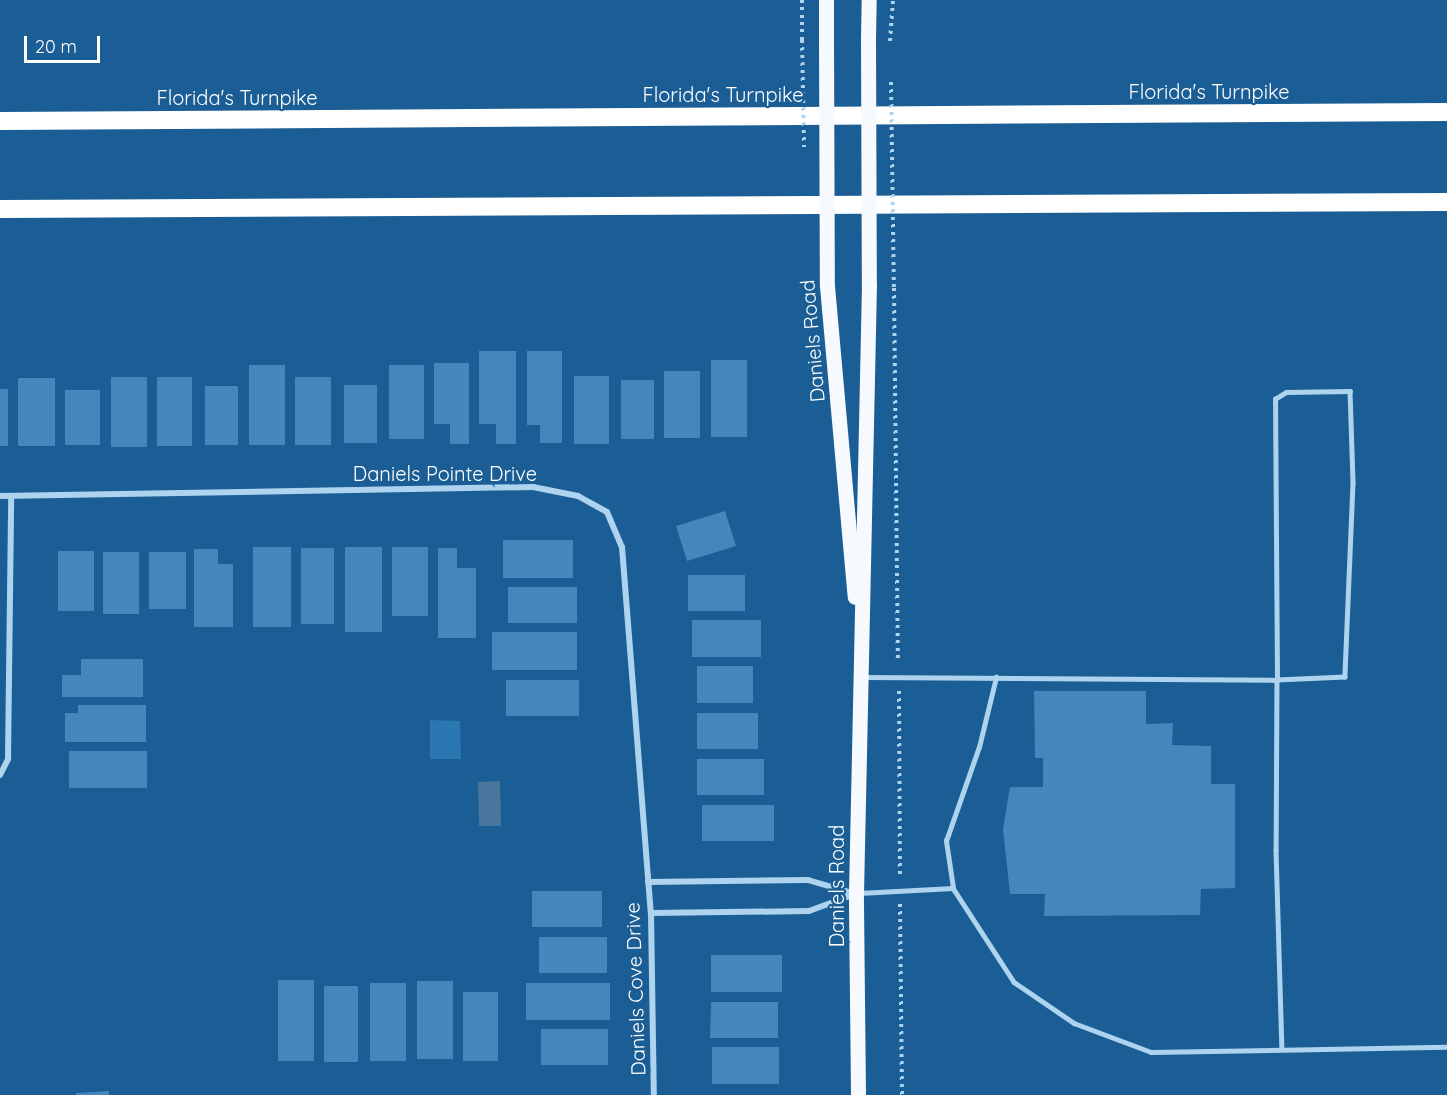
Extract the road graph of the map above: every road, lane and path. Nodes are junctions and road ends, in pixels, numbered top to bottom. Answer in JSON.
{"nodes":[{"id":1,"x":802,"y":0,"type":"edge"},
{"id":2,"x":826,"y":0,"type":"edge"},
{"id":3,"x":869,"y":0,"type":"edge"},
{"id":4,"x":893,"y":0,"type":"edge"},
{"id":5,"x":802,"y":40,"type":"dead end"},
{"id":6,"x":890,"y":53,"type":"dead end"},
{"id":7,"x":891,"y":77,"type":"dead end"},
{"id":8,"x":1447,"y":112,"type":"edge"},
{"id":9,"x":0,"y":122,"type":"edge"},
{"id":10,"x":1447,"y":202,"type":"edge"},
{"id":11,"x":0,"y":208,"type":"edge"},
{"id":12,"x":894,"y":288,"type":"dead end"},
{"id":13,"x":0,"y":496,"type":"edge"},
{"id":14,"x":11,"y":496,"type":"junction"},
{"id":15,"x":861,"y":677,"type":"junction"},
{"id":16,"x":996,"y":677,"type":"junction"},
{"id":17,"x":1277,"y":680,"type":"junction"},
{"id":18,"x":0,"y":776,"type":"edge"},
{"id":19,"x":648,"y":882,"type":"junction"},
{"id":20,"x":953,"y":888,"type":"junction"},
{"id":21,"x":856,"y":894,"type":"junction"},
{"id":22,"x":651,"y":913,"type":"junction"},
{"id":23,"x":1447,"y":1047,"type":"edge"},
{"id":24,"x":1282,"y":1050,"type":"junction"},
{"id":25,"x":654,"y":1095,"type":"edge"},
{"id":26,"x":858,"y":1095,"type":"edge"}],
"edges":[{"from":1,"to":5,"type":"path"},
{"from":2,"to":15,"type":"main road","name":"Daniels Road","bridge":true},
{"from":3,"to":15,"type":"main road","name":"Daniels Road","bridge":true},
{"from":4,"to":6,"type":"path"},
{"from":7,"to":12,"type":"path","bridge":true},
{"from":8,"to":9,"type":"highway","name":"Florida's Turnpike"},
{"from":10,"to":11,"type":"highway"},
{"from":13,"to":14,"type":"street","name":"Daniels Pointe Drive"},
{"from":14,"to":18,"type":"street"},
{"from":14,"to":19,"type":"street","name":"Daniels Pointe Drive"},
{"from":15,"to":16,"type":"lane"},
{"from":15,"to":21,"type":"main road","name":"Daniels Road"},
{"from":16,"to":17,"type":"lane"},
{"from":16,"to":20,"type":"lane"},
{"from":17,"to":17,"type":"lane"},
{"from":17,"to":24,"type":"lane"},
{"from":19,"to":21,"type":"street"},
{"from":19,"to":22,"type":"street","name":"Daniels Cove Drive"},
{"from":20,"to":21,"type":"lane"},
{"from":20,"to":24,"type":"lane"},
{"from":21,"to":22,"type":"street"},
{"from":21,"to":26,"type":"main road","name":"Daniels Road"},
{"from":22,"to":25,"type":"street","name":"Daniels Cove Drive"},
{"from":23,"to":24,"type":"lane"}]}
